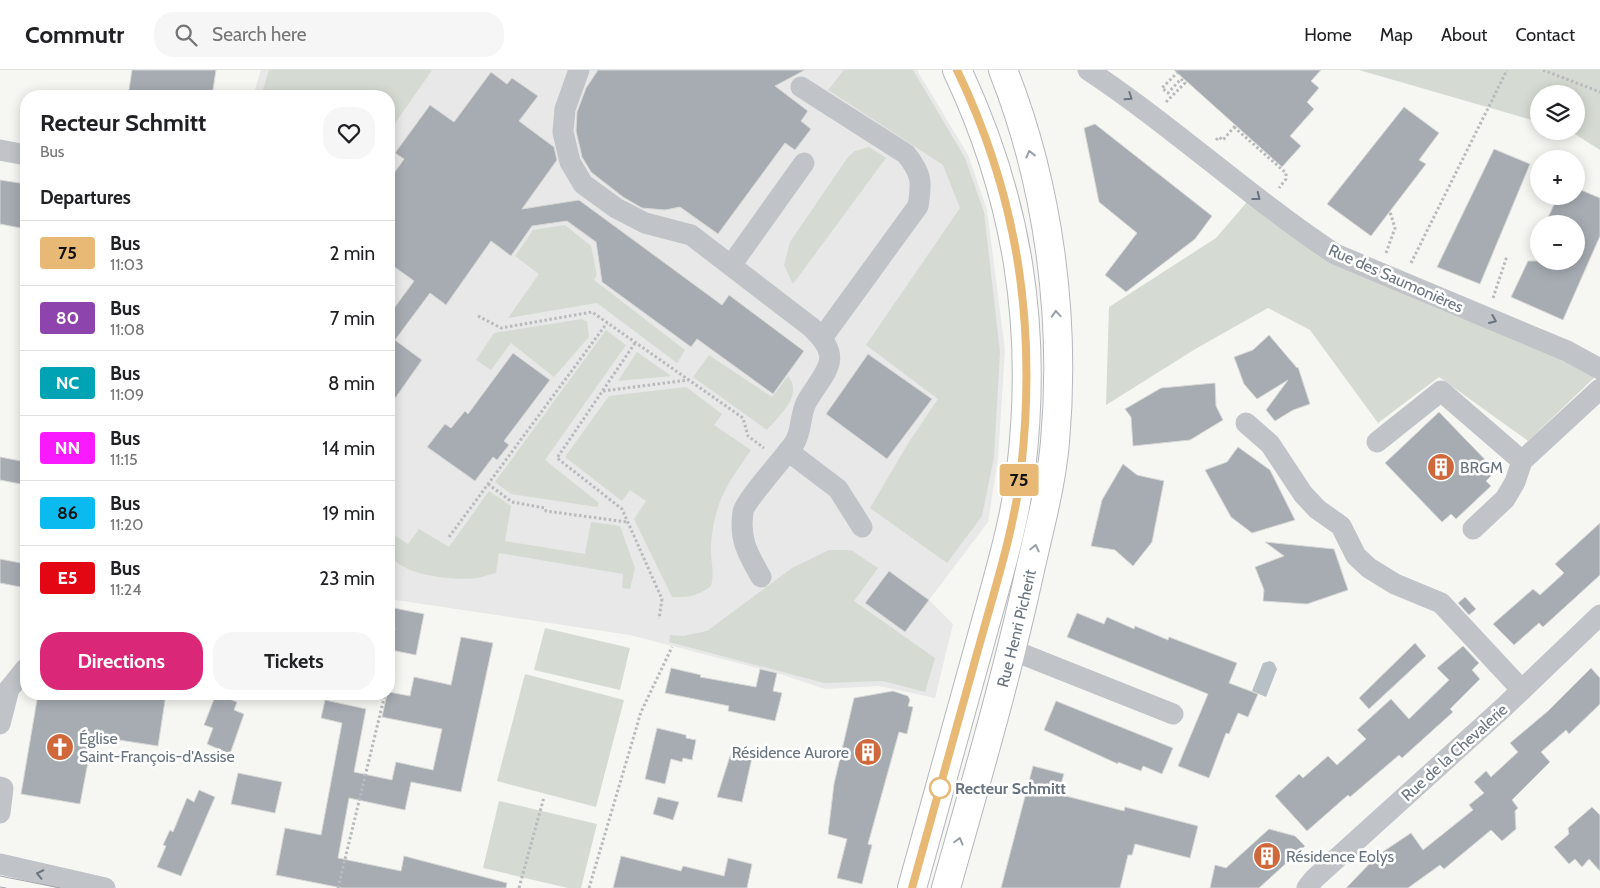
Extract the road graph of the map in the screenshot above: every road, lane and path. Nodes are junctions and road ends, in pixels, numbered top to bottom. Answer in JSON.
{"nodes":[{"id":1,"x":579,"y":70,"type":"edge"},
{"id":2,"x":957,"y":70,"type":"edge"},
{"id":3,"x":1088,"y":70,"type":"edge"},
{"id":4,"x":1507,"y":70,"type":"edge"},
{"id":5,"x":1543,"y":70,"type":"edge"},
{"id":6,"x":1006,"y":71,"type":"edge"},
{"id":7,"x":1177,"y":73,"type":"dead end"},
{"id":8,"x":801,"y":87,"type":"dead end"},
{"id":9,"x":1600,"y":92,"type":"edge"},
{"id":10,"x":1153,"y":115,"type":"junction"},
{"id":11,"x":1234,"y":127,"type":"dead end"},
{"id":12,"x":0,"y":150,"type":"edge"},
{"id":13,"x":20,"y":154,"type":"edge"},
{"id":14,"x":804,"y":163,"type":"dead end"},
{"id":15,"x":1266,"y":204,"type":"junction"},
{"id":16,"x":1390,"y":212,"type":"dead end"},
{"id":17,"x":1507,"y":256,"type":"dead end"},
{"id":18,"x":732,"y":264,"type":"junction"},
{"id":19,"x":1410,"y":266,"type":"dead end"},
{"id":20,"x":1376,"y":272,"type":"junction"},
{"id":21,"x":478,"y":316,"type":"dead end"},
{"id":22,"x":1483,"y":316,"type":"junction"},
{"id":23,"x":607,"y":323,"type":"junction"},
{"id":24,"x":822,"y":338,"type":"junction"},
{"id":25,"x":636,"y":343,"type":"junction"},
{"id":26,"x":1597,"y":362,"type":"edge"},
{"id":27,"x":689,"y":380,"type":"junction"},
{"id":28,"x":1600,"y":389,"type":"edge"},
{"id":29,"x":603,"y":391,"type":"junction"},
{"id":30,"x":1246,"y":423,"type":"dead end"},
{"id":31,"x":1377,"y":442,"type":"dead end"},
{"id":32,"x":784,"y":456,"type":"junction"},
{"id":33,"x":1522,"y":461,"type":"junction"},
{"id":34,"x":488,"y":484,"type":"junction"},
{"id":35,"x":627,"y":522,"type":"junction"},
{"id":36,"x":862,"y":527,"type":"dead end"},
{"id":37,"x":1473,"y":529,"type":"dead end"},
{"id":38,"x":449,"y":537,"type":"dead end"},
{"id":39,"x":761,"y":577,"type":"dead end"},
{"id":40,"x":1600,"y":614,"type":"edge"},
{"id":41,"x":659,"y":619,"type":"dead end"},
{"id":42,"x":672,"y":647,"type":"dead end"},
{"id":43,"x":1012,"y":650,"type":"junction"},
{"id":44,"x":20,"y":675,"type":"edge"},
{"id":45,"x":1522,"y":690,"type":"junction"},
{"id":46,"x":384,"y":700,"type":"edge"},
{"id":47,"x":1173,"y":714,"type":"dead end"},
{"id":48,"x":0,"y":724,"type":"edge"},
{"id":49,"x":0,"y":786,"type":"edge"},
{"id":50,"x":544,"y":797,"type":"dead end"},
{"id":51,"x":0,"y":813,"type":"edge"},
{"id":52,"x":0,"y":864,"type":"edge"},
{"id":53,"x":104,"y":888,"type":"edge"},
{"id":54,"x":338,"y":888,"type":"edge"},
{"id":55,"x":518,"y":888,"type":"edge"},
{"id":56,"x":589,"y":888,"type":"edge"},
{"id":57,"x":912,"y":888,"type":"edge"},
{"id":58,"x":946,"y":888,"type":"edge"},
{"id":59,"x":1307,"y":888,"type":"edge"}],
"edges":[{"from":1,"to":18,"type":"street"},
{"from":2,"to":57,"type":"main road","name":"Rue Henri Picherit"},
{"from":3,"to":10,"type":"street","name":"Rue des Saumonières","one_way":true},
{"from":4,"to":19,"type":"path"},
{"from":5,"to":9,"type":"path"},
{"from":43,"to":6,"type":"main road","name":"Rue Henri Picherit","one_way":true},
{"from":7,"to":10,"type":"path"},
{"from":8,"to":24,"type":"street"},
{"from":10,"to":15,"type":"street","name":"Rue des Saumonières","one_way":true},
{"from":11,"to":15,"type":"path"},
{"from":12,"to":13,"type":"street"},
{"from":14,"to":18,"type":"street"},
{"from":15,"to":20,"type":"street","name":"Rue des Saumonières"},
{"from":16,"to":20,"type":"path"},
{"from":17,"to":22,"type":"path"},
{"from":18,"to":24,"type":"street"},
{"from":20,"to":22,"type":"street","name":"Rue des Saumonières"},
{"from":21,"to":23,"type":"path"},
{"from":22,"to":26,"type":"street","name":"Rue des Saumonières","one_way":true},
{"from":23,"to":25,"type":"path"},
{"from":23,"to":34,"type":"path"},
{"from":24,"to":32,"type":"street"},
{"from":25,"to":27,"type":"path"},
{"from":25,"to":29,"type":"path"},
{"from":27,"to":29,"type":"path"},
{"from":27,"to":32,"type":"path"},
{"from":28,"to":33,"type":"street"},
{"from":29,"to":35,"type":"path"},
{"from":30,"to":45,"type":"street"},
{"from":31,"to":33,"type":"street"},
{"from":32,"to":36,"type":"street"},
{"from":32,"to":39,"type":"street"},
{"from":33,"to":37,"type":"street"},
{"from":34,"to":35,"type":"path"},
{"from":34,"to":38,"type":"path"},
{"from":35,"to":41,"type":"path"},
{"from":40,"to":45,"type":"street","name":"Rue de la Chevalerie"},
{"from":42,"to":56,"type":"path"},
{"from":43,"to":47,"type":"street"},
{"from":58,"to":43,"type":"main road","name":"Rue Henri Picherit","one_way":true},
{"from":44,"to":48,"type":"street"},
{"from":45,"to":59,"type":"street","name":"Rue de la Chevalerie"},
{"from":46,"to":54,"type":"path"},
{"from":49,"to":51,"type":"street"},
{"from":50,"to":55,"type":"path"},
{"from":53,"to":52,"type":"street","one_way":true}]}
